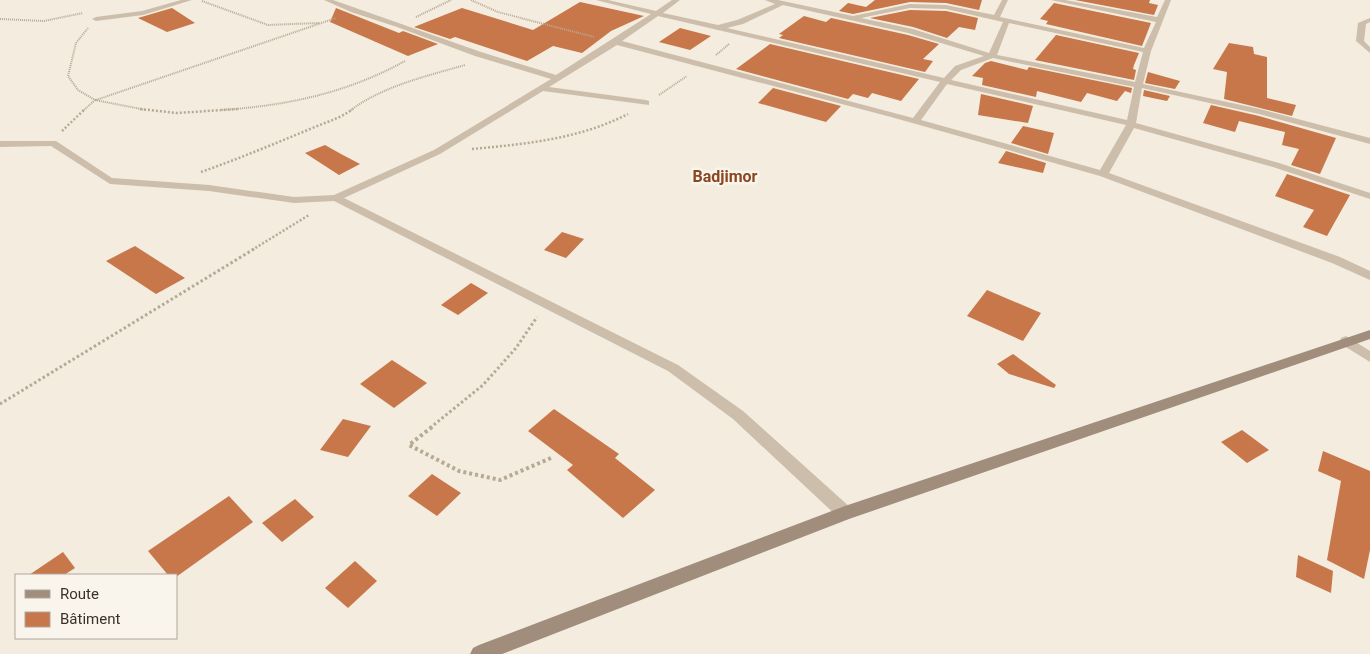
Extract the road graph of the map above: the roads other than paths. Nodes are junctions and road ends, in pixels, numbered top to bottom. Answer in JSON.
{"nodes":[{"id":1,"x":189,"y":0,"type":"edge"},
{"id":2,"x":327,"y":0,"type":"edge"},
{"id":3,"x":599,"y":0,"type":"edge"},
{"id":4,"x":677,"y":0,"type":"edge"},
{"id":5,"x":768,"y":0,"type":"edge"},
{"id":6,"x":1005,"y":0,"type":"edge"},
{"id":7,"x":1054,"y":0,"type":"edge"},
{"id":8,"x":1168,"y":0,"type":"edge"},
{"id":9,"x":782,"y":3,"type":"junction"},
{"id":10,"x":658,"y":13,"type":"junction"},
{"id":11,"x":850,"y":18,"type":"junction"},
{"id":12,"x":996,"y":18,"type":"junction"},
{"id":13,"x":96,"y":19,"type":"road end"},
{"id":14,"x":1007,"y":20,"type":"junction"},
{"id":15,"x":1159,"y":20,"type":"junction"},
{"id":16,"x":1370,"y":20,"type":"edge"},
{"id":17,"x":718,"y":27,"type":"junction"},
{"id":18,"x":616,"y":42,"type":"junction"},
{"id":19,"x":1148,"y":51,"type":"junction"},
{"id":20,"x":1370,"y":51,"type":"edge"},
{"id":21,"x":992,"y":56,"type":"junction"},
{"id":22,"x":557,"y":78,"type":"junction"},
{"id":23,"x":946,"y":80,"type":"junction"},
{"id":24,"x":1138,"y":85,"type":"junction"},
{"id":25,"x":542,"y":88,"type":"junction"},
{"id":26,"x":646,"y":103,"type":"road end"},
{"id":27,"x":915,"y":121,"type":"junction"},
{"id":28,"x":1131,"y":124,"type":"junction"},
{"id":29,"x":1370,"y":141,"type":"edge"},
{"id":30,"x":0,"y":144,"type":"edge"},
{"id":31,"x":1103,"y":174,"type":"junction"},
{"id":32,"x":1370,"y":196,"type":"edge"},
{"id":33,"x":336,"y":198,"type":"junction"},
{"id":34,"x":1370,"y":276,"type":"edge"},
{"id":35,"x":1370,"y":334,"type":"edge"},
{"id":36,"x":1346,"y":341,"type":"junction"},
{"id":37,"x":1370,"y":357,"type":"edge"},
{"id":38,"x":845,"y":513,"type":"junction"},
{"id":39,"x":479,"y":654,"type":"edge"}],
"edges":[{"from":1,"to":13,"type":"street"},
{"from":2,"to":22,"type":"street"},
{"from":3,"to":10,"type":"street"},
{"from":4,"to":10,"type":"street"},
{"from":5,"to":9,"type":"street"},
{"from":6,"to":12,"type":"street"},
{"from":7,"to":15,"type":"street"},
{"from":8,"to":15,"type":"street"},
{"from":9,"to":11,"type":"street"},
{"from":9,"to":17,"type":"street"},
{"from":10,"to":17,"type":"street"},
{"from":10,"to":18,"type":"street"},
{"from":11,"to":12,"type":"street"},
{"from":11,"to":21,"type":"street"},
{"from":12,"to":14,"type":"street"},
{"from":14,"to":19,"type":"street"},
{"from":14,"to":21,"type":"street"},
{"from":15,"to":19,"type":"street"},
{"from":16,"to":20,"type":"street"},
{"from":17,"to":23,"type":"street"},
{"from":18,"to":22,"type":"street"},
{"from":18,"to":27,"type":"street"},
{"from":19,"to":24,"type":"street"},
{"from":21,"to":23,"type":"street"},
{"from":21,"to":24,"type":"street"},
{"from":22,"to":25,"type":"street"},
{"from":23,"to":27,"type":"street"},
{"from":23,"to":28,"type":"street"},
{"from":24,"to":28,"type":"street"},
{"from":24,"to":29,"type":"street"},
{"from":25,"to":26,"type":"street"},
{"from":25,"to":33,"type":"street"},
{"from":27,"to":31,"type":"street"},
{"from":28,"to":31,"type":"street"},
{"from":28,"to":32,"type":"street"},
{"from":30,"to":33,"type":"street"},
{"from":31,"to":34,"type":"street"},
{"from":33,"to":38,"type":"street"},
{"from":35,"to":36,"type":"main road"},
{"from":36,"to":37,"type":"street"},
{"from":36,"to":38,"type":"main road"},
{"from":38,"to":39,"type":"main road"}]}
